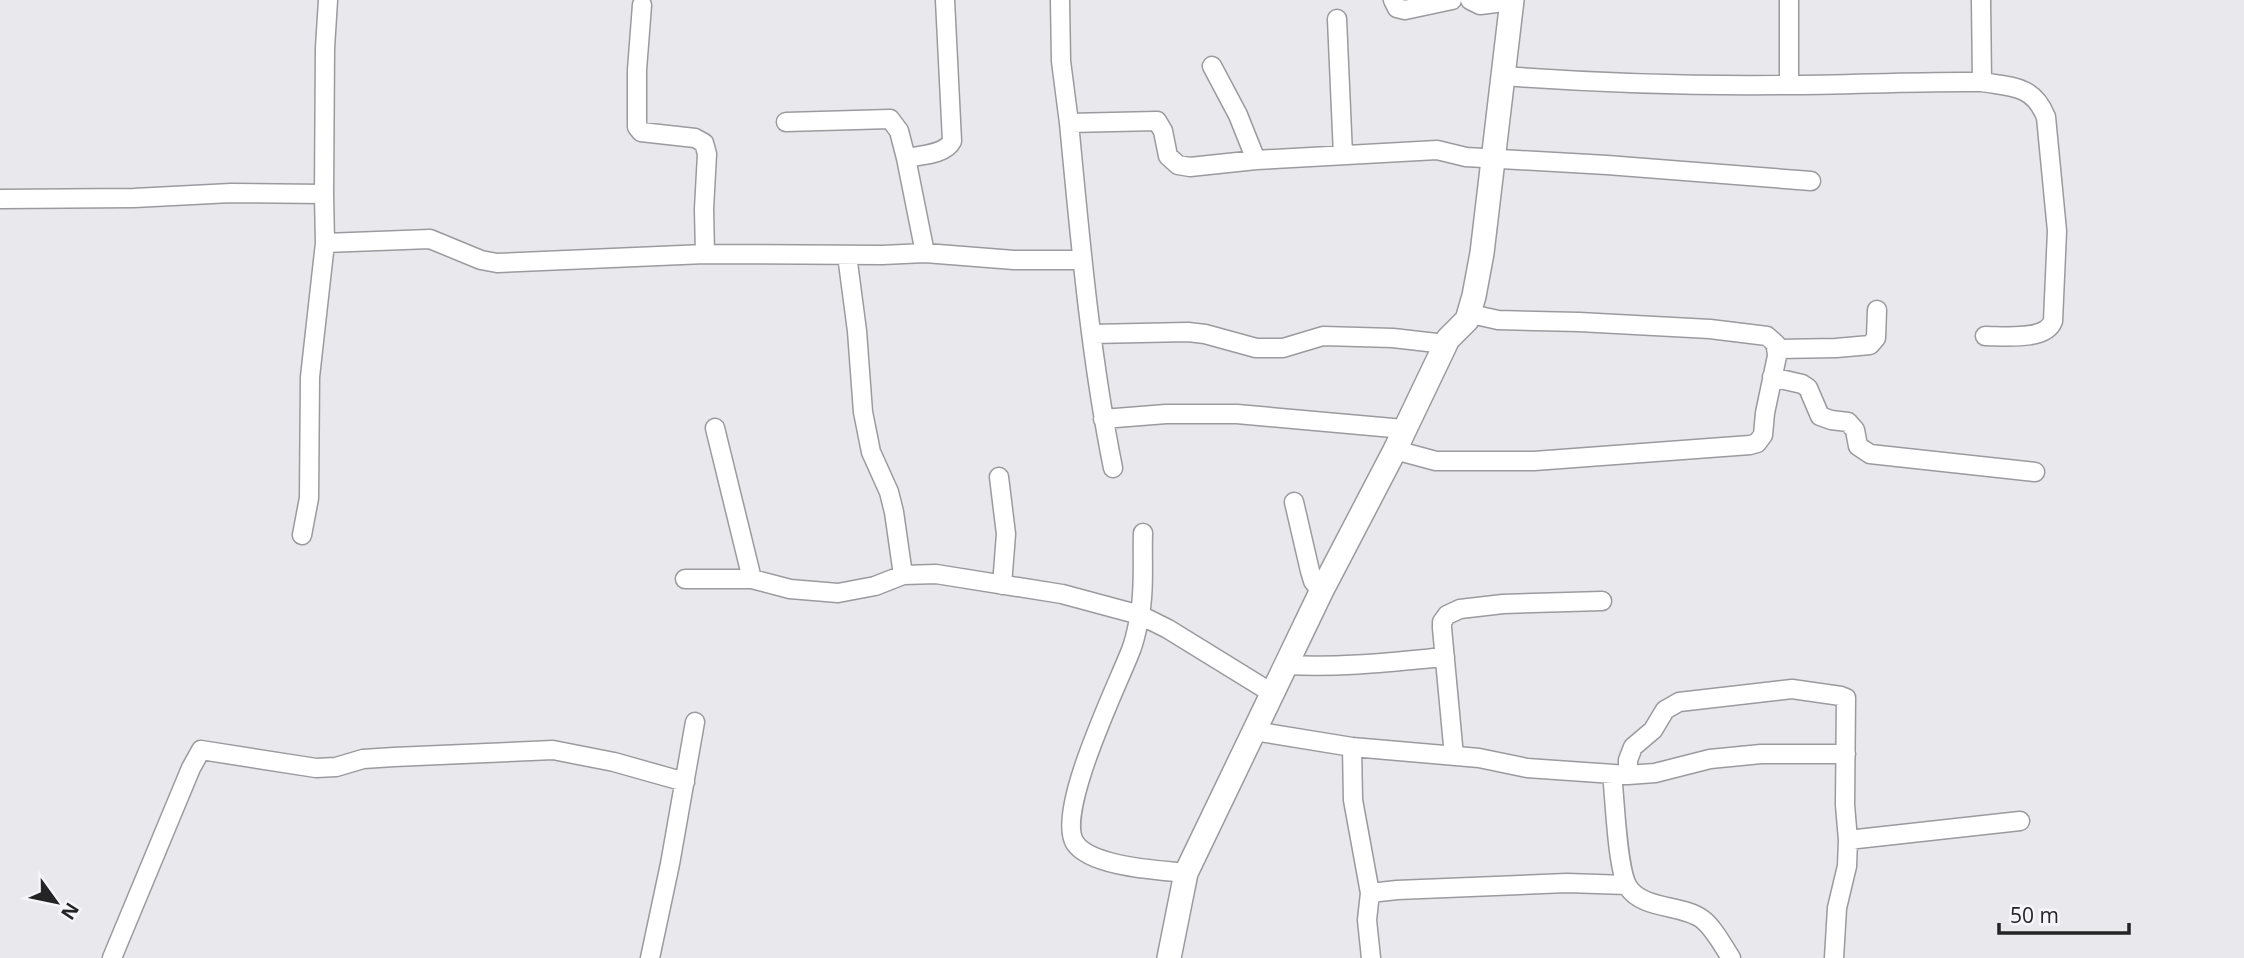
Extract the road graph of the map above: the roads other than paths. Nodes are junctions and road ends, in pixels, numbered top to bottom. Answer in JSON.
{"nodes":[{"id":1,"x":328,"y":0,"type":"edge"},
{"id":2,"x":945,"y":0,"type":"edge"},
{"id":3,"x":1060,"y":0,"type":"edge"},
{"id":4,"x":1393,"y":0,"type":"edge"},
{"id":5,"x":1452,"y":0,"type":"edge"},
{"id":6,"x":1470,"y":0,"type":"edge"},
{"id":7,"x":1789,"y":0,"type":"edge"},
{"id":8,"x":1981,"y":0,"type":"edge"},
{"id":9,"x":1512,"y":1,"type":"edge"},
{"id":10,"x":642,"y":5,"type":"dead end"},
{"id":11,"x":1337,"y":19,"type":"dead end"},
{"id":12,"x":1212,"y":66,"type":"dead end"},
{"id":13,"x":1503,"y":76,"type":"junction"},
{"id":14,"x":1982,"y":82,"type":"junction"},
{"id":15,"x":1789,"y":85,"type":"junction"},
{"id":16,"x":786,"y":122,"type":"dead end"},
{"id":17,"x":1069,"y":123,"type":"junction"},
{"id":18,"x":1343,"y":155,"type":"junction"},
{"id":19,"x":906,"y":158,"type":"junction"},
{"id":20,"x":1493,"y":159,"type":"junction"},
{"id":21,"x":1256,"y":160,"type":"junction"},
{"id":22,"x":1811,"y":181,"type":"dead end"},
{"id":23,"x":324,"y":194,"type":"junction"},
{"id":24,"x":0,"y":199,"type":"edge"},
{"id":25,"x":325,"y":243,"type":"junction"},
{"id":26,"x":925,"y":253,"type":"junction"},
{"id":27,"x":705,"y":254,"type":"junction"},
{"id":28,"x":847,"y":255,"type":"junction"},
{"id":29,"x":1082,"y":260,"type":"junction"},
{"id":30,"x":1877,"y":310,"type":"dead end"},
{"id":31,"x":1471,"y":314,"type":"junction"},
{"id":32,"x":1092,"y":334,"type":"junction"},
{"id":33,"x":1985,"y":336,"type":"dead end"},
{"id":34,"x":1446,"y":344,"type":"junction"},
{"id":35,"x":1776,"y":349,"type":"junction"},
{"id":36,"x":1772,"y":377,"type":"junction"},
{"id":37,"x":1103,"y":419,"type":"junction"},
{"id":38,"x":715,"y":428,"type":"dead end"},
{"id":39,"x":1399,"y":439,"type":"junction"},
{"id":40,"x":1113,"y":468,"type":"dead end"},
{"id":41,"x":2035,"y":472,"type":"dead end"},
{"id":42,"x":999,"y":477,"type":"dead end"},
{"id":43,"x":1294,"y":502,"type":"dead end"},
{"id":44,"x":1143,"y":533,"type":"dead end"},
{"id":45,"x":302,"y":535,"type":"dead end"},
{"id":46,"x":903,"y":575,"type":"junction"},
{"id":47,"x":685,"y":579,"type":"dead end"},
{"id":48,"x":752,"y":579,"type":"junction"},
{"id":49,"x":1002,"y":585,"type":"junction"},
{"id":50,"x":1321,"y":592,"type":"junction"},
{"id":51,"x":1602,"y":601,"type":"dead end"},
{"id":52,"x":1140,"y":615,"type":"junction"},
{"id":53,"x":1445,"y":657,"type":"junction"},
{"id":54,"x":1286,"y":665,"type":"junction"},
{"id":55,"x":1272,"y":693,"type":"junction"},
{"id":56,"x":695,"y":722,"type":"dead end"},
{"id":57,"x":1254,"y":731,"type":"junction"},
{"id":58,"x":1352,"y":747,"type":"junction"},
{"id":59,"x":1846,"y":754,"type":"junction"},
{"id":60,"x":1454,"y":755,"type":"junction"},
{"id":61,"x":1620,"y":775,"type":"junction"},
{"id":62,"x":685,"y":782,"type":"junction"},
{"id":63,"x":2020,"y":821,"type":"dead end"},
{"id":64,"x":1848,"y":840,"type":"junction"},
{"id":65,"x":1186,"y":873,"type":"junction"},
{"id":66,"x":1627,"y":885,"type":"junction"},
{"id":67,"x":1370,"y":893,"type":"junction"},
{"id":68,"x":112,"y":958,"type":"edge"},
{"id":69,"x":650,"y":958,"type":"edge"},
{"id":70,"x":1169,"y":958,"type":"edge"},
{"id":71,"x":1371,"y":958,"type":"edge"},
{"id":72,"x":1731,"y":958,"type":"edge"},
{"id":73,"x":1834,"y":958,"type":"edge"}],
"edges":[{"from":1,"to":23,"type":"street"},
{"from":2,"to":19,"type":"street"},
{"from":3,"to":17,"type":"street"},
{"from":4,"to":5,"type":"street"},
{"from":6,"to":9,"type":"street"},
{"from":7,"to":15,"type":"street"},
{"from":8,"to":14,"type":"street"},
{"from":9,"to":13,"type":"street"},
{"from":10,"to":27,"type":"street"},
{"from":11,"to":18,"type":"street"},
{"from":12,"to":21,"type":"street"},
{"from":13,"to":15,"type":"street"},
{"from":13,"to":20,"type":"street"},
{"from":14,"to":15,"type":"street"},
{"from":14,"to":33,"type":"street"},
{"from":16,"to":19,"type":"street"},
{"from":17,"to":21,"type":"street"},
{"from":17,"to":29,"type":"street"},
{"from":18,"to":20,"type":"street"},
{"from":18,"to":21,"type":"street"},
{"from":19,"to":26,"type":"street"},
{"from":20,"to":22,"type":"street"},
{"from":20,"to":31,"type":"street"},
{"from":23,"to":24,"type":"street"},
{"from":23,"to":25,"type":"street"},
{"from":25,"to":27,"type":"street"},
{"from":25,"to":45,"type":"street"},
{"from":26,"to":28,"type":"street"},
{"from":26,"to":29,"type":"street"},
{"from":27,"to":28,"type":"street"},
{"from":28,"to":46,"type":"street"},
{"from":29,"to":32,"type":"street"},
{"from":30,"to":35,"type":"street"},
{"from":31,"to":34,"type":"street"},
{"from":31,"to":35,"type":"street"},
{"from":32,"to":34,"type":"street"},
{"from":32,"to":37,"type":"street"},
{"from":34,"to":39,"type":"street"},
{"from":35,"to":36,"type":"street"},
{"from":36,"to":39,"type":"street"},
{"from":36,"to":41,"type":"street"},
{"from":37,"to":39,"type":"street"},
{"from":37,"to":40,"type":"street"},
{"from":38,"to":48,"type":"street"},
{"from":39,"to":50,"type":"street"},
{"from":42,"to":49,"type":"street"},
{"from":43,"to":50,"type":"street"},
{"from":44,"to":52,"type":"street"},
{"from":46,"to":48,"type":"street"},
{"from":46,"to":49,"type":"street"},
{"from":47,"to":48,"type":"street"},
{"from":49,"to":52,"type":"street"},
{"from":50,"to":54,"type":"street"},
{"from":51,"to":53,"type":"street"},
{"from":52,"to":55,"type":"street"},
{"from":52,"to":65,"type":"street"},
{"from":53,"to":54,"type":"street"},
{"from":53,"to":60,"type":"street"},
{"from":54,"to":55,"type":"street"},
{"from":55,"to":57,"type":"street"},
{"from":56,"to":62,"type":"street"},
{"from":57,"to":58,"type":"street"},
{"from":57,"to":65,"type":"street"},
{"from":58,"to":60,"type":"street"},
{"from":58,"to":67,"type":"street"},
{"from":59,"to":61,"type":"street"},
{"from":59,"to":61,"type":"street"},
{"from":59,"to":64,"type":"street"},
{"from":60,"to":61,"type":"street"},
{"from":61,"to":66,"type":"street"},
{"from":62,"to":68,"type":"street"},
{"from":62,"to":69,"type":"street"},
{"from":63,"to":64,"type":"street"},
{"from":64,"to":73,"type":"street"},
{"from":65,"to":70,"type":"street"},
{"from":66,"to":67,"type":"street"},
{"from":66,"to":72,"type":"street"},
{"from":67,"to":71,"type":"street"}]}
